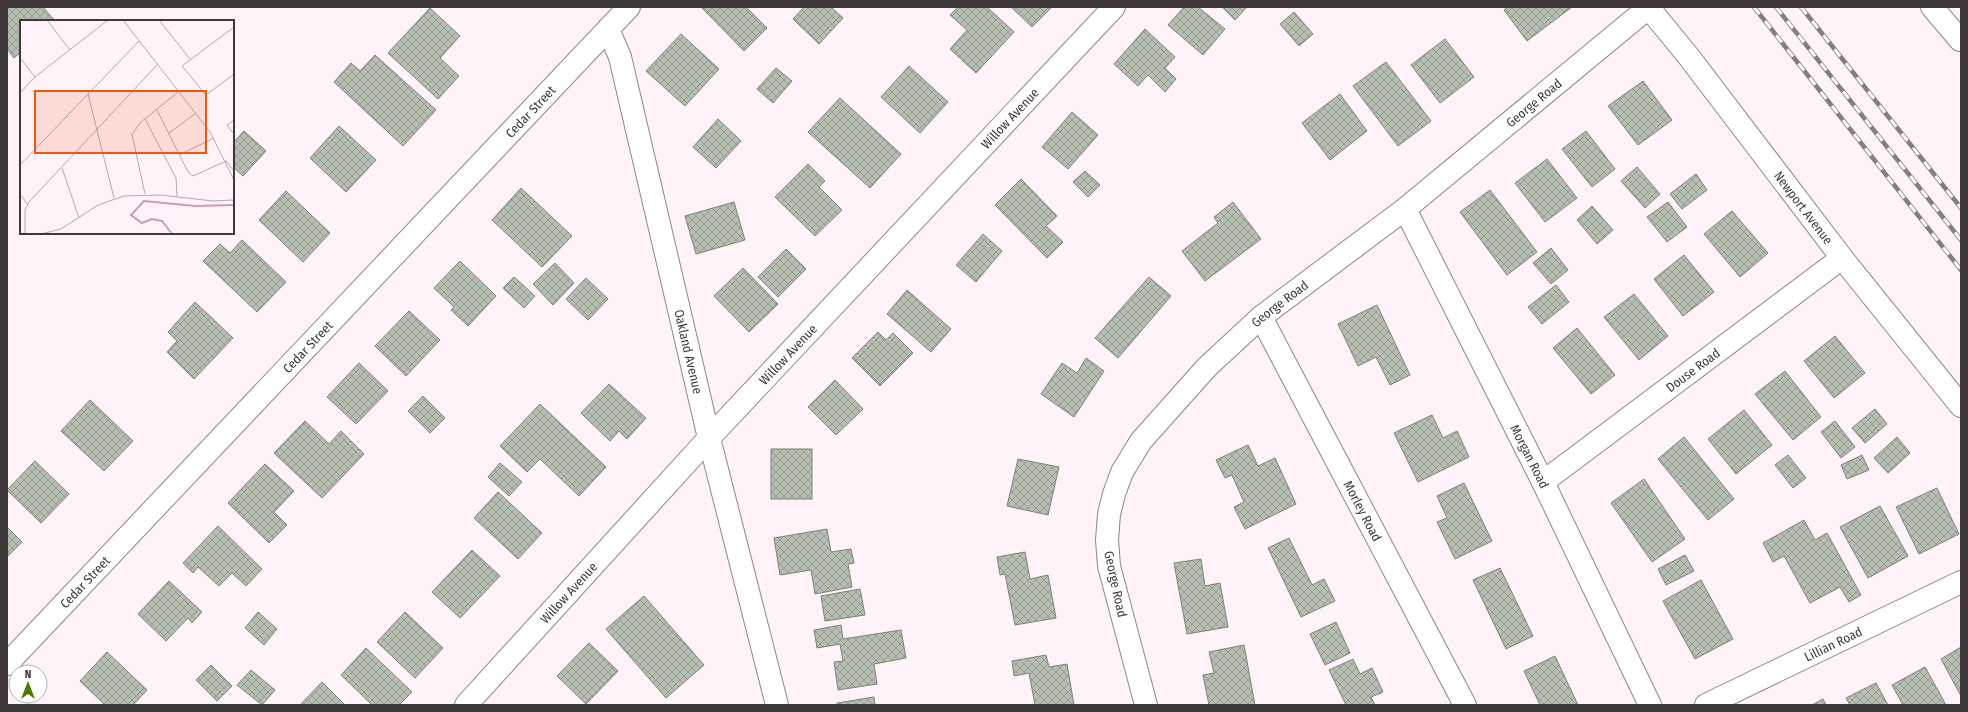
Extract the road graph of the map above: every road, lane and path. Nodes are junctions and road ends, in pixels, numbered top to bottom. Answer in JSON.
{"nodes":[{"id":1,"x":629,"y":7,"type":"edge"},
{"id":2,"x":1114,"y":7,"type":"edge"},
{"id":3,"x":1648,"y":7,"type":"edge"},
{"id":4,"x":1932,"y":7,"type":"edge"},
{"id":5,"x":608,"y":29,"type":"junction"},
{"id":6,"x":1961,"y":39,"type":"edge"},
{"id":7,"x":1405,"y":209,"type":"junction"},
{"id":8,"x":1842,"y":258,"type":"junction"},
{"id":9,"x":1261,"y":317,"type":"junction"},
{"id":10,"x":1961,"y":406,"type":"edge"},
{"id":11,"x":709,"y":438,"type":"junction"},
{"id":12,"x":1543,"y":482,"type":"junction"},
{"id":13,"x":1961,"y":582,"type":"edge"},
{"id":14,"x":7,"y":664,"type":"edge"},
{"id":15,"x":466,"y":705,"type":"edge"},
{"id":16,"x":777,"y":705,"type":"edge"},
{"id":17,"x":1146,"y":705,"type":"edge"},
{"id":18,"x":1465,"y":705,"type":"edge"},
{"id":19,"x":1650,"y":705,"type":"edge"},
{"id":20,"x":1706,"y":705,"type":"edge"}],
"edges":[{"from":1,"to":5,"type":"street"},
{"from":2,"to":11,"type":"street","name":"Willow Avenue"},
{"from":3,"to":7,"type":"street","name":"George Road"},
{"from":3,"to":8,"type":"street","name":"Newport Avenue"},
{"from":4,"to":6,"type":"street"},
{"from":5,"to":11,"type":"street","name":"Oakland Avenue"},
{"from":5,"to":14,"type":"street","name":"Cedar Street"},
{"from":7,"to":9,"type":"street","name":"George Road"},
{"from":7,"to":12,"type":"street","name":"Morgan Road"},
{"from":8,"to":10,"type":"street","name":"Newport Avenue"},
{"from":8,"to":12,"type":"street","name":"Douse Road"},
{"from":9,"to":17,"type":"street","name":"George Road"},
{"from":9,"to":18,"type":"street","name":"Morley Road"},
{"from":11,"to":15,"type":"street","name":"Willow Avenue"},
{"from":11,"to":16,"type":"street","name":"Oakland Avenue"},
{"from":12,"to":19,"type":"street","name":"Morgan Road"},
{"from":13,"to":20,"type":"street","name":"Lillian Road"}]}
